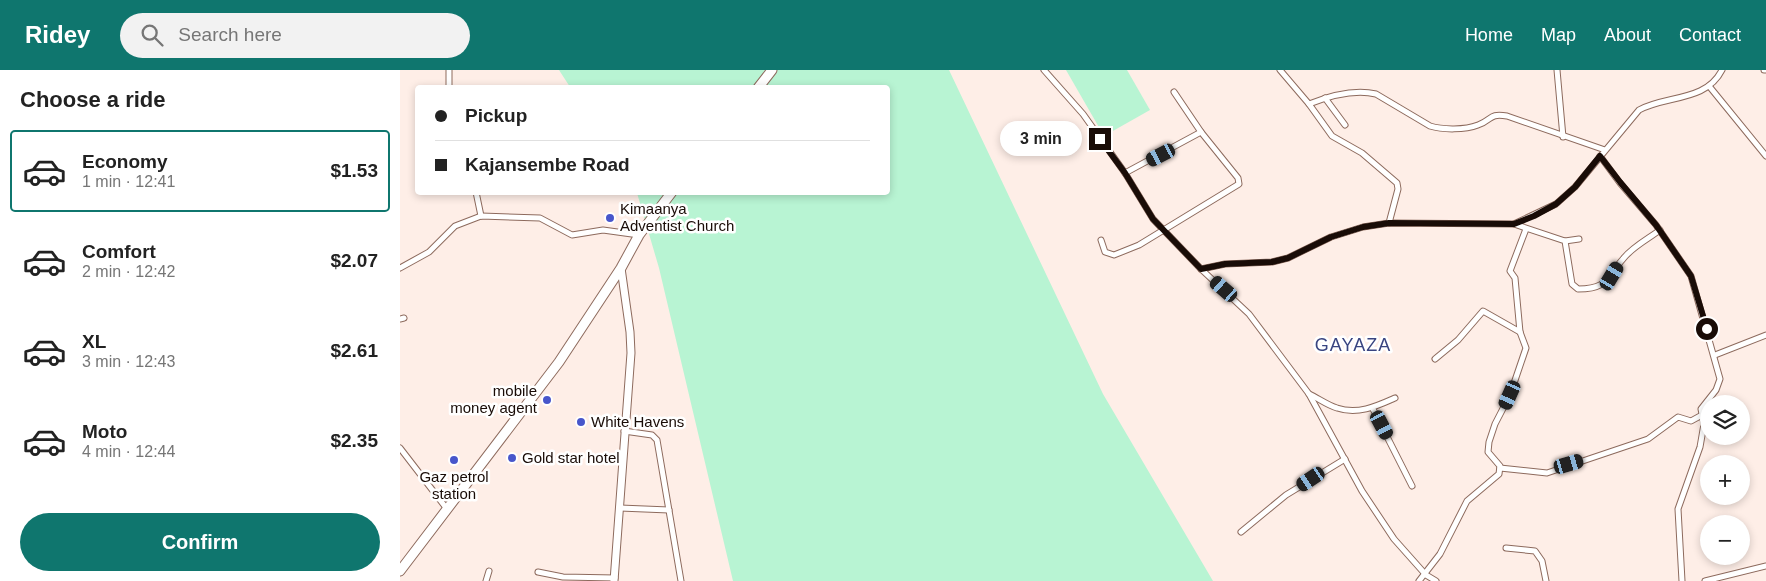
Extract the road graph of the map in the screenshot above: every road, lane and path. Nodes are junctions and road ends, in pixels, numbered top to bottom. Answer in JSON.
{"nodes":[{"id":1,"x":449,"y":70,"type":"edge"},
{"id":2,"x":772,"y":70,"type":"edge"},
{"id":3,"x":1044,"y":70,"type":"edge"},
{"id":4,"x":1280,"y":70,"type":"edge"},
{"id":5,"x":1557,"y":70,"type":"edge"},
{"id":6,"x":1722,"y":70,"type":"edge"},
{"id":7,"x":449,"y":85,"type":"edge"},
{"id":8,"x":760,"y":85,"type":"edge"},
{"id":9,"x":1708,"y":86,"type":"junction"},
{"id":10,"x":1174,"y":92,"type":"dead end"},
{"id":11,"x":1325,"y":98,"type":"junction"},
{"id":12,"x":1309,"y":104,"type":"junction"},
{"id":13,"x":1345,"y":125,"type":"dead end"},
{"id":14,"x":1201,"y":132,"type":"junction"},
{"id":15,"x":1563,"y":136,"type":"junction"},
{"id":16,"x":1604,"y":150,"type":"junction"},
{"id":17,"x":1600,"y":156,"type":"junction"},
{"id":18,"x":1766,"y":156,"type":"edge"},
{"id":19,"x":1125,"y":173,"type":"junction"},
{"id":20,"x":477,"y":195,"type":"edge"},
{"id":21,"x":670,"y":195,"type":"edge"},
{"id":22,"x":481,"y":216,"type":"junction"},
{"id":23,"x":1389,"y":223,"type":"junction"},
{"id":24,"x":1514,"y":224,"type":"junction"},
{"id":25,"x":1162,"y":229,"type":"junction"},
{"id":26,"x":1526,"y":229,"type":"junction"},
{"id":27,"x":1660,"y":230,"type":"junction"},
{"id":28,"x":639,"y":235,"type":"junction"},
{"id":29,"x":1579,"y":239,"type":"dead end"},
{"id":30,"x":1101,"y":240,"type":"dead end"},
{"id":31,"x":1565,"y":241,"type":"junction"},
{"id":32,"x":400,"y":268,"type":"edge"},
{"id":33,"x":621,"y":268,"type":"junction"},
{"id":34,"x":1201,"y":269,"type":"junction"},
{"id":35,"x":1520,"y":332,"type":"junction"},
{"id":36,"x":1766,"y":335,"type":"edge"},
{"id":37,"x":1715,"y":355,"type":"junction"},
{"id":38,"x":1435,"y":359,"type":"dead end"},
{"id":39,"x":1308,"y":394,"type":"junction"},
{"id":40,"x":1711,"y":395,"type":"edge"},
{"id":41,"x":1395,"y":398,"type":"dead end"},
{"id":42,"x":1372,"y":409,"type":"junction"},
{"id":43,"x":1700,"y":416,"type":"edge"},
{"id":44,"x":624,"y":431,"type":"junction"},
{"id":45,"x":1700,"y":445,"type":"edge"},
{"id":46,"x":400,"y":448,"type":"edge"},
{"id":47,"x":1345,"y":459,"type":"junction"},
{"id":48,"x":1500,"y":468,"type":"junction"},
{"id":49,"x":1412,"y":486,"type":"dead end"},
{"id":50,"x":620,"y":508,"type":"junction"},
{"id":51,"x":447,"y":509,"type":"junction"},
{"id":52,"x":669,"y":510,"type":"junction"},
{"id":53,"x":1241,"y":532,"type":"dead end"},
{"id":54,"x":1506,"y":548,"type":"dead end"},
{"id":55,"x":1766,"y":566,"type":"edge"},
{"id":56,"x":400,"y":571,"type":"edge"},
{"id":57,"x":489,"y":571,"type":"dead end"},
{"id":58,"x":538,"y":572,"type":"dead end"},
{"id":59,"x":1426,"y":575,"type":"junction"},
{"id":60,"x":614,"y":580,"type":"edge"},
{"id":61,"x":486,"y":581,"type":"edge"},
{"id":62,"x":681,"y":581,"type":"edge"},
{"id":63,"x":1419,"y":581,"type":"edge"},
{"id":64,"x":1436,"y":581,"type":"edge"},
{"id":65,"x":1546,"y":581,"type":"edge"},
{"id":66,"x":1682,"y":581,"type":"edge"},
{"id":67,"x":1705,"y":581,"type":"edge"}],
"edges":[{"from":1,"to":7,"type":"street"},
{"from":2,"to":8,"type":"highway"},
{"from":3,"to":19,"type":"street"},
{"from":4,"to":12,"type":"street"},
{"from":5,"to":15,"type":"street"},
{"from":6,"to":9,"type":"street"},
{"from":9,"to":16,"type":"street"},
{"from":9,"to":18,"type":"street"},
{"from":10,"to":14,"type":"street"},
{"from":11,"to":12,"type":"street"},
{"from":11,"to":13,"type":"street"},
{"from":11,"to":15,"type":"street"},
{"from":12,"to":23,"type":"street"},
{"from":14,"to":19,"type":"street"},
{"from":14,"to":25,"type":"street"},
{"from":15,"to":16,"type":"street"},
{"from":16,"to":17,"type":"street"},
{"from":17,"to":24,"type":"street"},
{"from":17,"to":27,"type":"street"},
{"from":19,"to":25,"type":"street"},
{"from":20,"to":22,"type":"street"},
{"from":21,"to":28,"type":"highway"},
{"from":22,"to":28,"type":"street"},
{"from":22,"to":32,"type":"street"},
{"from":23,"to":24,"type":"street"},
{"from":23,"to":34,"type":"street"},
{"from":24,"to":26,"type":"street"},
{"from":25,"to":30,"type":"street"},
{"from":25,"to":34,"type":"street"},
{"from":26,"to":31,"type":"street"},
{"from":26,"to":35,"type":"street"},
{"from":27,"to":31,"type":"street"},
{"from":27,"to":37,"type":"street"},
{"from":28,"to":33,"type":"highway"},
{"from":29,"to":31,"type":"street"},
{"from":33,"to":44,"type":"street"},
{"from":33,"to":51,"type":"highway"},
{"from":34,"to":39,"type":"street"},
{"from":35,"to":38,"type":"street"},
{"from":35,"to":48,"type":"street"},
{"from":36,"to":37,"type":"street"},
{"from":37,"to":40,"type":"street"},
{"from":39,"to":42,"type":"street"},
{"from":39,"to":47,"type":"street"},
{"from":41,"to":42,"type":"street"},
{"from":42,"to":49,"type":"street"},
{"from":43,"to":48,"type":"street"},
{"from":44,"to":50,"type":"street"},
{"from":44,"to":52,"type":"street"},
{"from":45,"to":66,"type":"street"},
{"from":46,"to":51,"type":"street"},
{"from":47,"to":53,"type":"street"},
{"from":47,"to":59,"type":"street"},
{"from":48,"to":59,"type":"street"},
{"from":50,"to":52,"type":"street"},
{"from":50,"to":60,"type":"street"},
{"from":51,"to":56,"type":"highway"},
{"from":52,"to":62,"type":"street"},
{"from":54,"to":65,"type":"street"},
{"from":55,"to":67,"type":"street"},
{"from":57,"to":61,"type":"street"},
{"from":58,"to":60,"type":"street"},
{"from":59,"to":63,"type":"street"},
{"from":59,"to":64,"type":"street"}]}
